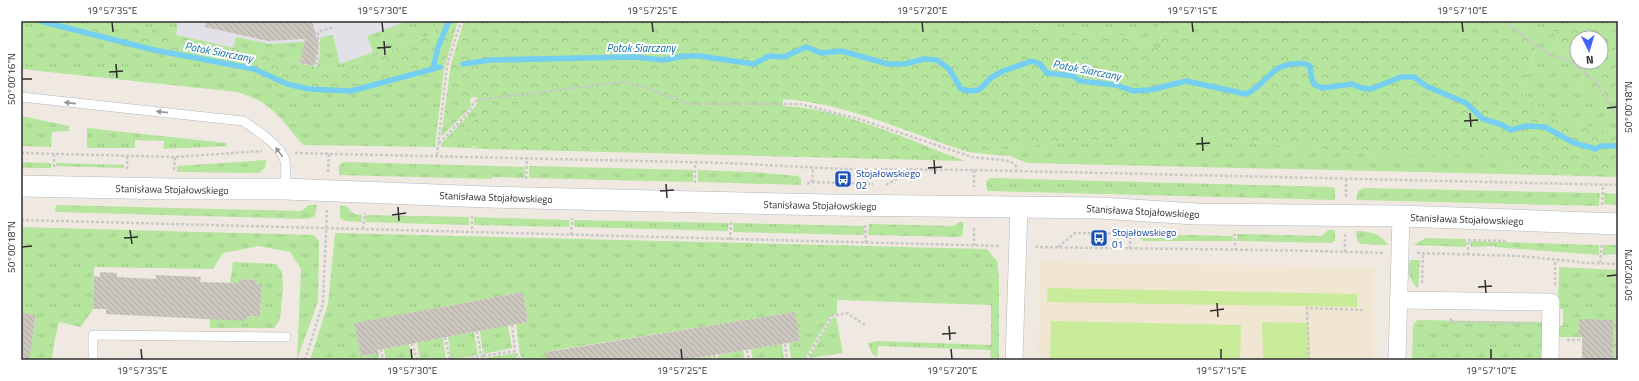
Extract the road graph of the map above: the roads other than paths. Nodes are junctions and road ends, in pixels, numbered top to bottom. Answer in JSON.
{"nodes":[{"id":1,"x":21,"y":98,"type":"edge"},
{"id":2,"x":21,"y":186,"type":"edge"},
{"id":3,"x":285,"y":189,"type":"junction"},
{"id":4,"x":1019,"y":207,"type":"junction"},
{"id":5,"x":1401,"y":216,"type":"junction"},
{"id":6,"x":1618,"y":224,"type":"edge"},
{"id":7,"x":1398,"y":300,"type":"junction"},
{"id":8,"x":286,"y":337,"type":"dead end"},
{"id":9,"x":93,"y":360,"type":"edge"},
{"id":10,"x":1014,"y":360,"type":"edge"},
{"id":11,"x":1397,"y":360,"type":"edge"},
{"id":12,"x":1550,"y":360,"type":"edge"}],
"edges":[{"from":3,"to":1,"type":"lane","one_way":true},
{"from":2,"to":3,"type":"street","name":"Stanisława Stojałowskiego"},
{"from":3,"to":4,"type":"street","name":"Stanisława Stojałowskiego"},
{"from":4,"to":5,"type":"street","name":"Stanisława Stojałowskiego"},
{"from":4,"to":10,"type":"street"},
{"from":5,"to":6,"type":"street","name":"Stanisława Stojałowskiego"},
{"from":5,"to":7,"type":"street"},
{"from":7,"to":11,"type":"street"},
{"from":7,"to":12,"type":"street"},
{"from":8,"to":9,"type":"lane"}]}
